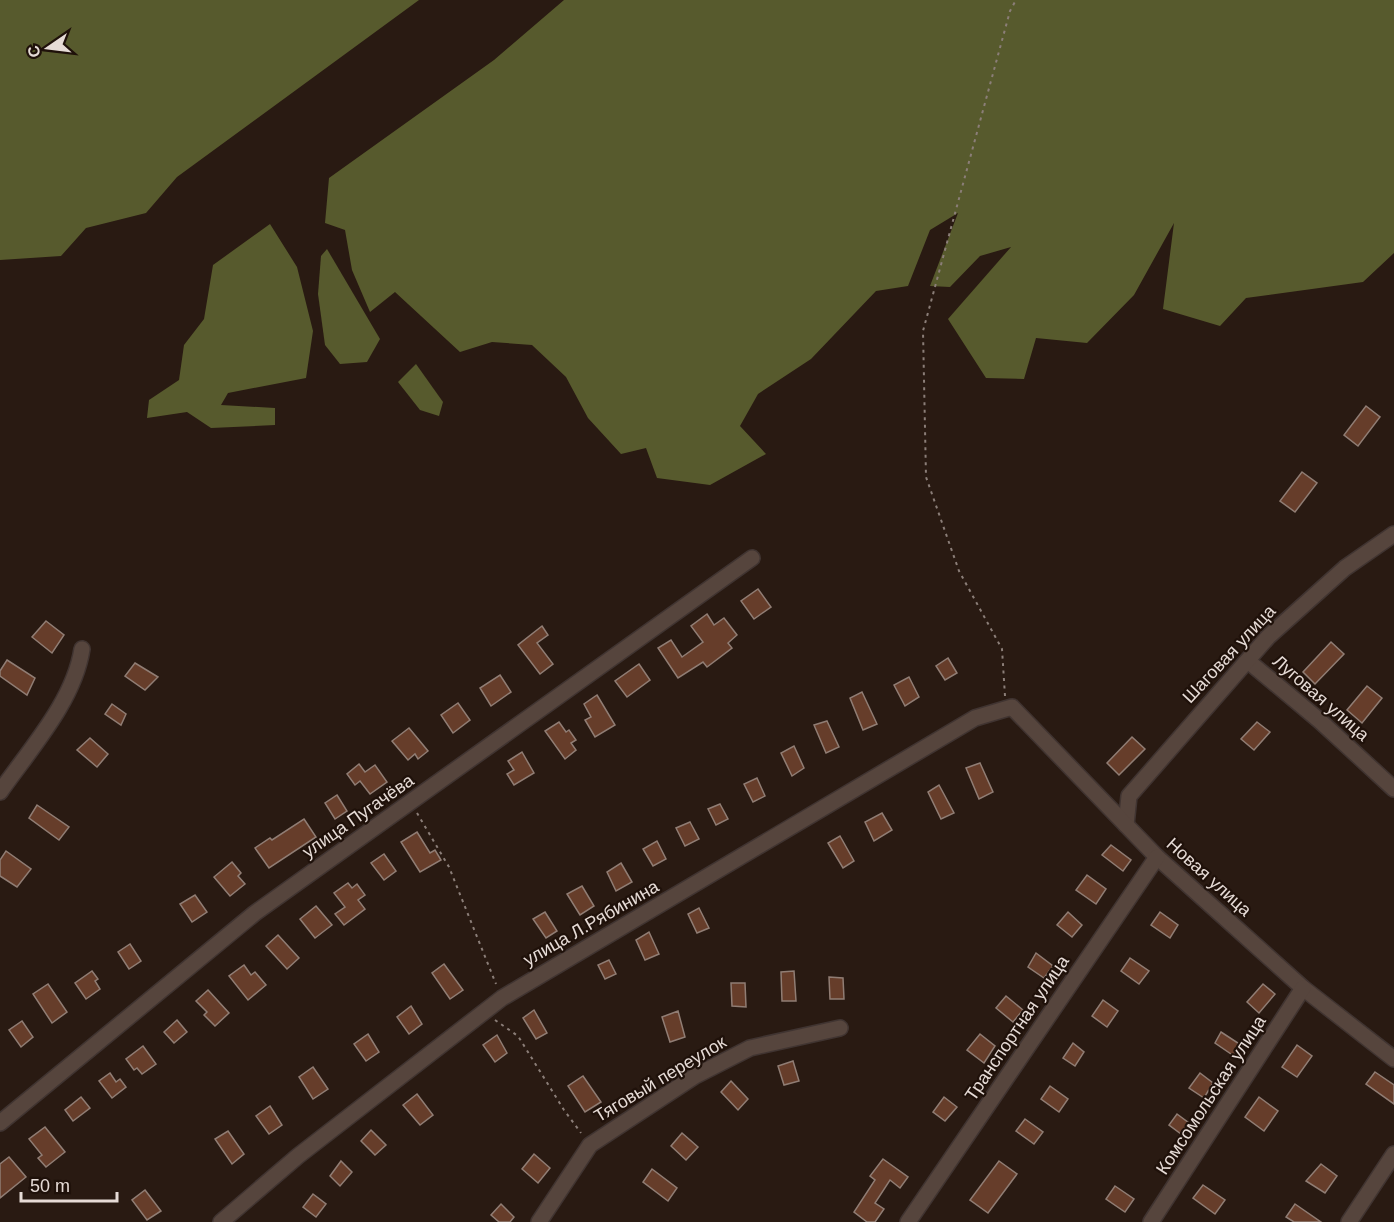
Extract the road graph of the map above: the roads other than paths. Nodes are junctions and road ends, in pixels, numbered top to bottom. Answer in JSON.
{"nodes":[{"id":1,"x":1394,"y":534,"type":"edge"},
{"id":2,"x":752,"y":558,"type":"dead end"},
{"id":3,"x":82,"y":649,"type":"dead end"},
{"id":4,"x":1248,"y":661,"type":"junction"},
{"id":5,"x":1009,"y":707,"type":"joint"},
{"id":6,"x":1394,"y":789,"type":"edge"},
{"id":7,"x":0,"y":792,"type":"edge"},
{"id":8,"x":1126,"y":825,"type":"junction"},
{"id":9,"x":1157,"y":857,"type":"junction"},
{"id":10,"x":1303,"y":988,"type":"junction"},
{"id":11,"x":840,"y":1028,"type":"dead end"},
{"id":12,"x":1394,"y":1059,"type":"edge"},
{"id":13,"x":0,"y":1123,"type":"edge"},
{"id":14,"x":1394,"y":1154,"type":"edge"},
{"id":15,"x":221,"y":1222,"type":"edge"},
{"id":16,"x":539,"y":1222,"type":"edge"},
{"id":17,"x":908,"y":1222,"type":"edge"},
{"id":18,"x":1151,"y":1222,"type":"edge"},
{"id":19,"x":1349,"y":1222,"type":"edge"}],
"edges":[{"from":1,"to":4,"type":"street","name":"Шаговая улица"},
{"from":2,"to":13,"type":"street","name":"улица Пугачёва"},
{"from":3,"to":7,"type":"street"},
{"from":4,"to":6,"type":"street","name":"Луговая улица"},
{"from":4,"to":8,"type":"street","name":"Шаговая улица"},
{"from":5,"to":8,"type":"street","name":"Новая улица"},
{"from":5,"to":15,"type":"street","name":"улица Л.Рябинина"},
{"from":8,"to":9,"type":"street","name":"Новая улица"},
{"from":9,"to":10,"type":"street","name":"Новая улица"},
{"from":9,"to":17,"type":"street","name":"Транспортная улица"},
{"from":10,"to":12,"type":"street","name":"Новая улица"},
{"from":10,"to":18,"type":"street","name":"Комсомольская улица"},
{"from":11,"to":16,"type":"street","name":"Тяговый переулок"},
{"from":14,"to":19,"type":"street"}]}
